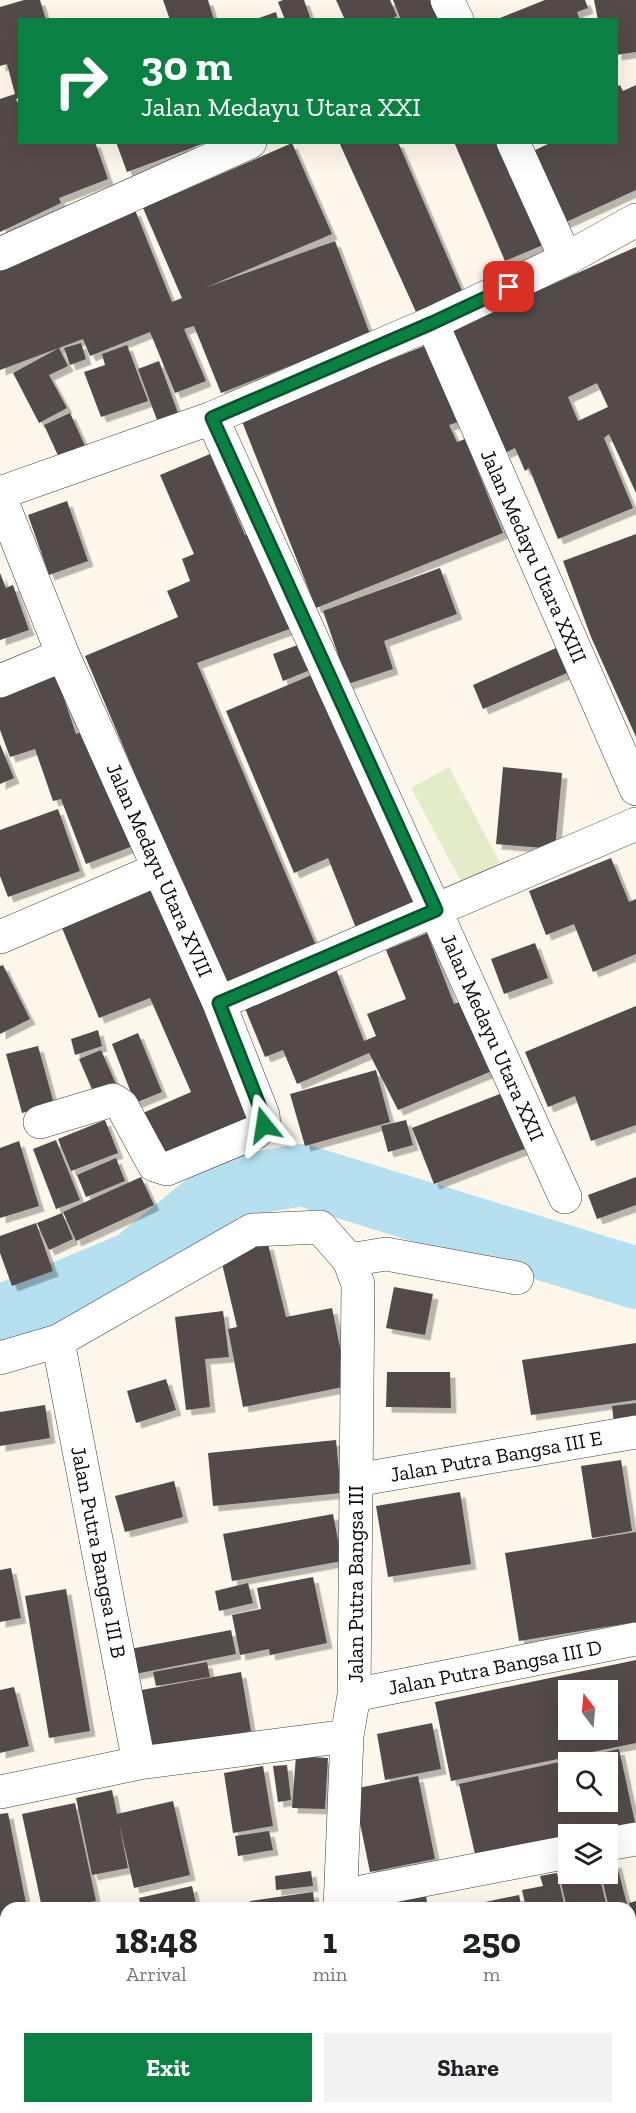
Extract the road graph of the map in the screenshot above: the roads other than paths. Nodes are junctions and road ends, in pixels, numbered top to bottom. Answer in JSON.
{"nodes":[{"id":1,"x":447,"y":0,"type":"edge"},
{"id":2,"x":456,"y":18,"type":"edge"},
{"id":3,"x":246,"y":144,"type":"edge"},
{"id":4,"x":514,"y":144,"type":"edge"},
{"id":5,"x":636,"y":220,"type":"edge"},
{"id":6,"x":0,"y":254,"type":"edge"},
{"id":7,"x":566,"y":259,"type":"junction"},
{"id":8,"x":432,"y":323,"type":"junction"},
{"id":9,"x":212,"y":418,"type":"junction"},
{"id":10,"x":0,"y":493,"type":"edge"},
{"id":11,"x":0,"y":497,"type":"edge"},
{"id":12,"x":63,"y":655,"type":"junction"},
{"id":13,"x":0,"y":681,"type":"edge"},
{"id":14,"x":636,"y":789,"type":"edge"},
{"id":15,"x":636,"y":824,"type":"edge"},
{"id":16,"x":159,"y":869,"type":"junction"},
{"id":17,"x":436,"y":910,"type":"junction"},
{"id":18,"x":0,"y":937,"type":"edge"},
{"id":19,"x":219,"y":1003,"type":"junction"},
{"id":20,"x":40,"y":1122,"type":"dead end"},
{"id":21,"x":565,"y":1197,"type":"dead end"},
{"id":22,"x":348,"y":1260,"type":"junction"},
{"id":23,"x":517,"y":1278,"type":"dead end"},
{"id":24,"x":58,"y":1341,"type":"junction"},
{"id":25,"x":0,"y":1358,"type":"edge"},
{"id":26,"x":636,"y":1432,"type":"edge"},
{"id":27,"x":356,"y":1480,"type":"junction"},
{"id":28,"x":636,"y":1639,"type":"edge"},
{"id":29,"x":354,"y":1695,"type":"junction"},
{"id":30,"x":347,"y":1737,"type":"junction"},
{"id":31,"x":139,"y":1763,"type":"junction"},
{"id":32,"x":0,"y":1792,"type":"edge"},
{"id":33,"x":636,"y":1839,"type":"edge"},
{"id":34,"x":618,"y":1842,"type":"edge"},
{"id":35,"x":558,"y":1854,"type":"edge"},
{"id":36,"x":340,"y":1902,"type":"edge"}],
"edges":[{"from":1,"to":2,"type":"street"},
{"from":3,"to":6,"type":"street"},
{"from":4,"to":7,"type":"street"},
{"from":5,"to":7,"type":"street"},
{"from":7,"to":8,"type":"street"},
{"from":8,"to":9,"type":"street"},
{"from":8,"to":14,"type":"street","name":"Jalan Medayu Utara XXIII"},
{"from":9,"to":10,"type":"street"},
{"from":9,"to":17,"type":"street","name":"Jalan Medayu Utara XXII"},
{"from":11,"to":12,"type":"street","name":"Jalan Medayu Utara XVIII"},
{"from":12,"to":13,"type":"street"},
{"from":12,"to":16,"type":"street","name":"Jalan Medayu Utara XVIII"},
{"from":15,"to":17,"type":"street"},
{"from":16,"to":18,"type":"street"},
{"from":16,"to":19,"type":"street","name":"Jalan Medayu Utara XVIII"},
{"from":17,"to":19,"type":"street"},
{"from":17,"to":21,"type":"street","name":"Jalan Medayu Utara XXII"},
{"from":19,"to":20,"type":"street","name":"Jalan Medayu Utara XVIII"},
{"from":22,"to":23,"type":"street"},
{"from":22,"to":24,"type":"street"},
{"from":22,"to":27,"type":"street","name":"Jalan Putra Bangsa III"},
{"from":24,"to":25,"type":"street"},
{"from":24,"to":31,"type":"street","name":"Jalan Putra Bangsa III B"},
{"from":26,"to":27,"type":"street","name":"Jalan Putra Bangsa III E"},
{"from":27,"to":29,"type":"street","name":"Jalan Putra Bangsa III"},
{"from":28,"to":29,"type":"street","name":"Jalan Putra Bangsa III D"},
{"from":29,"to":30,"type":"street","name":"Jalan Putra Bangsa III"},
{"from":30,"to":31,"type":"street"},
{"from":30,"to":36,"type":"street","name":"Jalan Putra Bangsa III"},
{"from":31,"to":32,"type":"street"},
{"from":33,"to":34,"type":"street"},
{"from":35,"to":36,"type":"street"}]}
